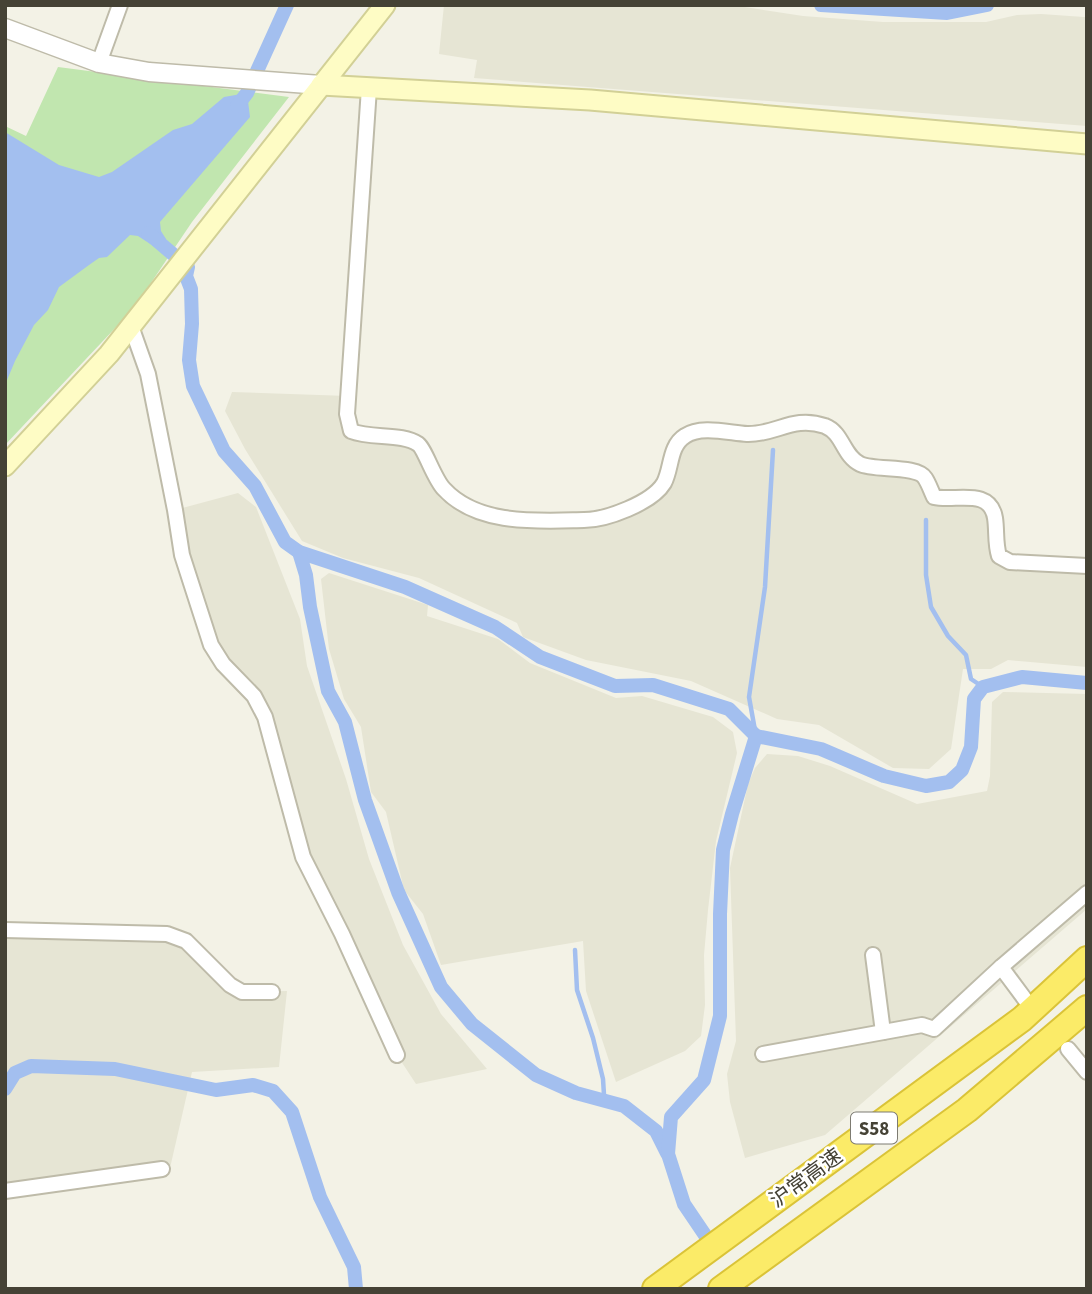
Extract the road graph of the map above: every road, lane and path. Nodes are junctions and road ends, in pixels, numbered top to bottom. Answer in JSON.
{"nodes":[{"id":1,"x":120,"y":5,"type":"edge"},
{"id":2,"x":385,"y":5,"type":"edge"},
{"id":3,"x":5,"y":28,"type":"edge"},
{"id":4,"x":99,"y":63,"type":"junction"},
{"id":5,"x":321,"y":85,"type":"junction"},
{"id":6,"x":369,"y":88,"type":"junction"},
{"id":7,"x":1087,"y":144,"type":"edge"},
{"id":8,"x":131,"y":326,"type":"junction"},
{"id":9,"x":5,"y":466,"type":"edge"},
{"id":10,"x":1087,"y":566,"type":"edge"},
{"id":11,"x":1087,"y":893,"type":"edge"},
{"id":12,"x":5,"y":930,"type":"edge"},
{"id":13,"x":873,"y":955,"type":"dead end"},
{"id":14,"x":1087,"y":959,"type":"edge"},
{"id":15,"x":1001,"y":967,"type":"junction"},
{"id":16,"x":272,"y":992,"type":"dead end"},
{"id":17,"x":1027,"y":1002,"type":"dead end"},
{"id":18,"x":1087,"y":1008,"type":"edge"},
{"id":19,"x":883,"y":1032,"type":"junction"},
{"id":20,"x":1068,"y":1049,"type":"dead end"},
{"id":21,"x":764,"y":1054,"type":"dead end"},
{"id":22,"x":397,"y":1055,"type":"dead end"},
{"id":23,"x":1087,"y":1072,"type":"edge"},
{"id":24,"x":162,"y":1169,"type":"dead end"},
{"id":25,"x":5,"y":1191,"type":"edge"},
{"id":26,"x":654,"y":1289,"type":"edge"},
{"id":27,"x":721,"y":1289,"type":"edge"}],
"edges":[{"from":1,"to":4,"type":"street"},
{"from":2,"to":5,"type":"main road"},
{"from":3,"to":4,"type":"street"},
{"from":4,"to":5,"type":"street"},
{"from":5,"to":6,"type":"main road"},
{"from":5,"to":8,"type":"main road"},
{"from":6,"to":7,"type":"main road"},
{"from":6,"to":10,"type":"street"},
{"from":8,"to":9,"type":"main road"},
{"from":8,"to":22,"type":"street"},
{"from":11,"to":15,"type":"street"},
{"from":12,"to":16,"type":"street"},
{"from":13,"to":19,"type":"street"},
{"from":14,"to":26,"type":"highway","name":"沪常高速","number":"S58"},
{"from":15,"to":17,"type":"street"},
{"from":15,"to":19,"type":"street"},
{"from":18,"to":27,"type":"highway","name":"沪常高速","number":"S58"},
{"from":19,"to":21,"type":"street"},
{"from":20,"to":23,"type":"street"},
{"from":24,"to":25,"type":"street"}]}
